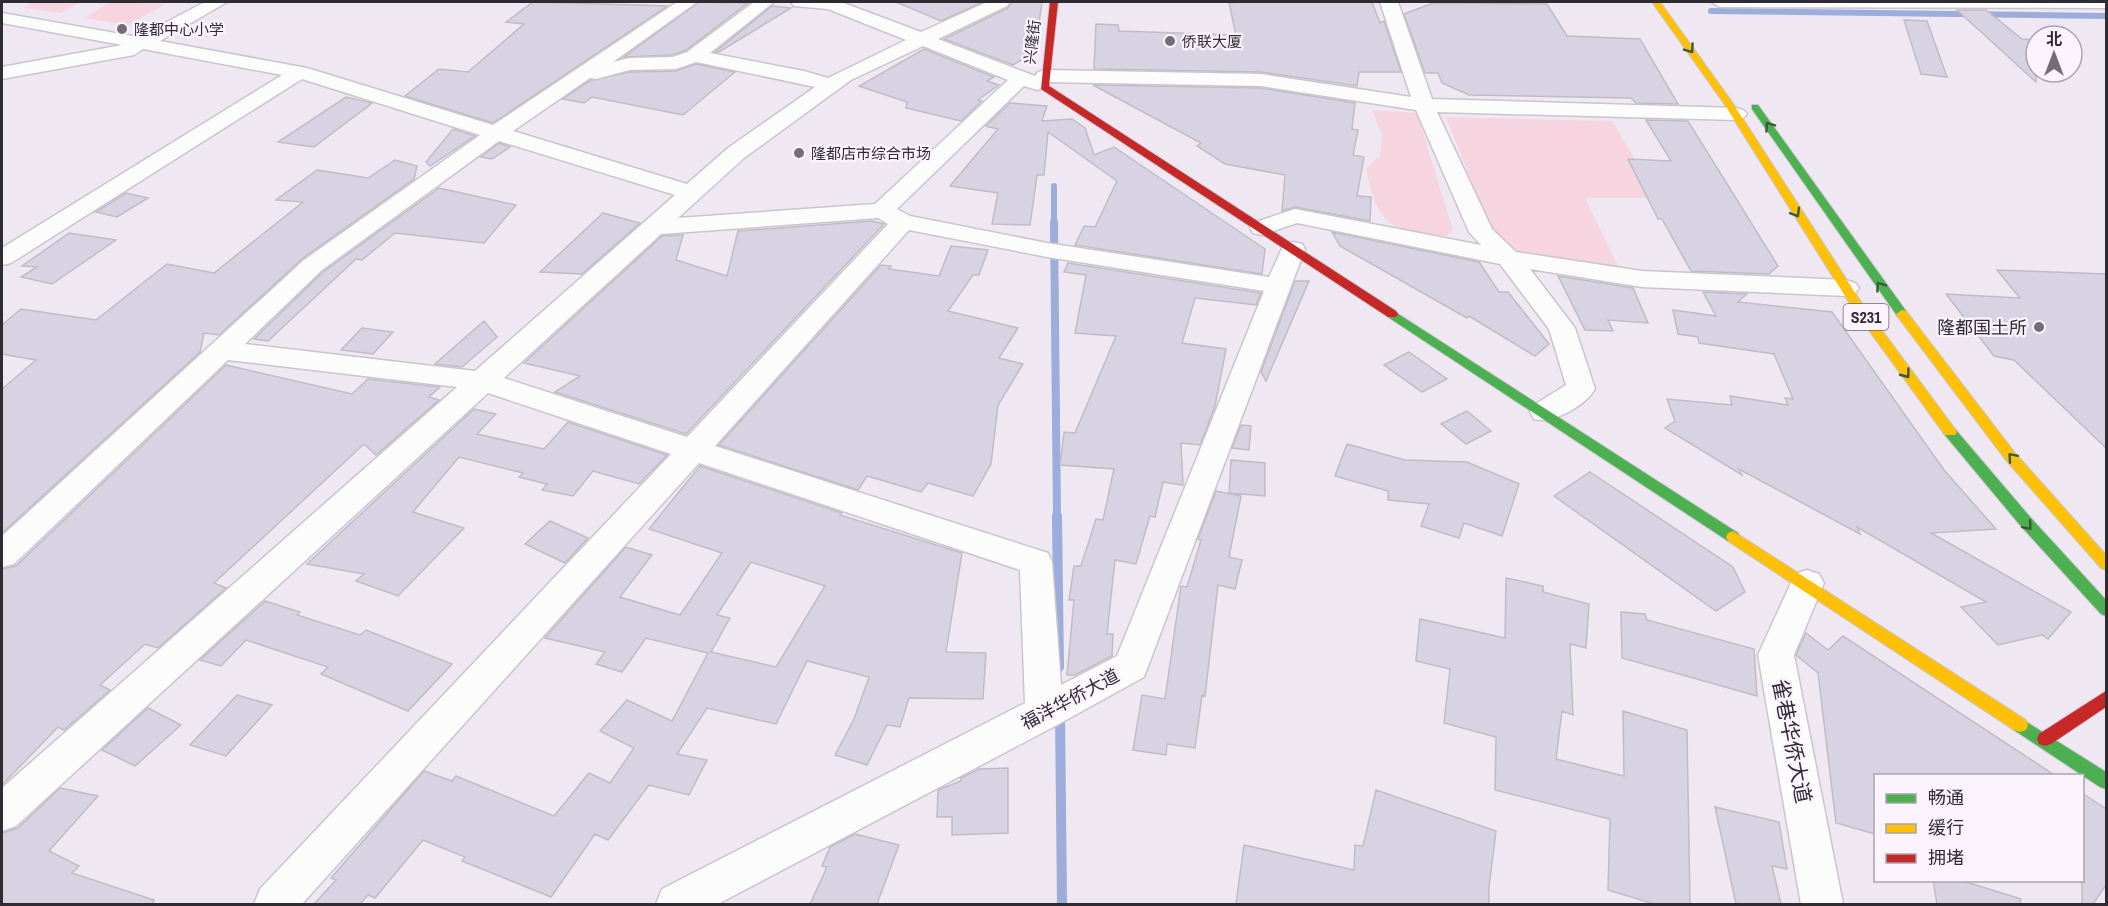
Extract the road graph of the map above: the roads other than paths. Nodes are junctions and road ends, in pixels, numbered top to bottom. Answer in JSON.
{"nodes":[{"id":1,"x":218,"y":2,"type":"edge"},
{"id":2,"x":688,"y":2,"type":"edge"},
{"id":3,"x":765,"y":2,"type":"edge"},
{"id":4,"x":800,"y":2,"type":"edge"},
{"id":5,"x":1001,"y":2,"type":"edge"},
{"id":6,"x":1054,"y":2,"type":"edge"},
{"id":7,"x":1389,"y":2,"type":"edge"},
{"id":8,"x":1656,"y":2,"type":"edge"},
{"id":9,"x":1720,"y":2,"type":"edge"},
{"id":10,"x":1837,"y":2,"type":"edge"},
{"id":11,"x":2106,"y":3,"type":"edge"},
{"id":12,"x":2,"y":18,"type":"edge"},
{"id":13,"x":921,"y":39,"type":"junction"},
{"id":14,"x":147,"y":44,"type":"junction"},
{"id":15,"x":694,"y":56,"type":"junction"},
{"id":16,"x":300,"y":72,"type":"junction"},
{"id":17,"x":2,"y":73,"type":"edge"},
{"id":18,"x":576,"y":78,"type":"junction"},
{"id":19,"x":1021,"y":78,"type":"junction"},
{"id":20,"x":1044,"y":81,"type":"junction"},
{"id":21,"x":830,"y":86,"type":"junction"},
{"id":22,"x":1745,"y":93,"type":"dead end"},
{"id":23,"x":1424,"y":105,"type":"junction"},
{"id":24,"x":1736,"y":114,"type":"junction"},
{"id":25,"x":496,"y":133,"type":"junction"},
{"id":26,"x":691,"y":193,"type":"junction"},
{"id":27,"x":892,"y":216,"type":"junction"},
{"id":28,"x":653,"y":227,"type":"junction"},
{"id":29,"x":1262,"y":228,"type":"junction"},
{"id":30,"x":1293,"y":249,"type":"junction"},
{"id":31,"x":2,"y":258,"type":"edge"},
{"id":32,"x":1508,"y":258,"type":"junction"},
{"id":33,"x":1278,"y":286,"type":"junction"},
{"id":34,"x":1846,"y":288,"type":"junction"},
{"id":35,"x":222,"y":350,"type":"junction"},
{"id":36,"x":482,"y":381,"type":"junction"},
{"id":37,"x":1544,"y":412,"type":"junction"},
{"id":38,"x":693,"y":450,"type":"junction"},
{"id":39,"x":2,"y":555,"type":"edge"},
{"id":40,"x":2106,"y":564,"type":"edge"},
{"id":41,"x":1807,"y":583,"type":"junction"},
{"id":42,"x":2106,"y":610,"type":"edge"},
{"id":43,"x":2106,"y":698,"type":"edge"},
{"id":44,"x":1054,"y":708,"type":"junction"},
{"id":45,"x":2045,"y":739,"type":"junction"},
{"id":46,"x":2106,"y":780,"type":"edge"},
{"id":47,"x":2,"y":813,"type":"edge"},
{"id":48,"x":276,"y":904,"type":"edge"},
{"id":49,"x":676,"y":904,"type":"edge"},
{"id":50,"x":1822,"y":904,"type":"edge"}],
"edges":[{"from":1,"to":14,"type":"street"},
{"from":2,"to":18,"type":"street"},
{"from":3,"to":15,"type":"street"},
{"from":4,"to":13,"type":"street"},
{"from":5,"to":13,"type":"street"},
{"from":6,"to":20,"type":"main road","name":"兴隆街"},
{"from":7,"to":23,"type":"street"},
{"from":8,"to":24,"type":"main road","number":"S231","one_way":true},
{"from":9,"to":10,"type":"street"},
{"from":10,"to":11,"type":"street"},
{"from":12,"to":14,"type":"street"},
{"from":13,"to":19,"type":"street"},
{"from":13,"to":21,"type":"street"},
{"from":14,"to":16,"type":"street"},
{"from":14,"to":17,"type":"street"},
{"from":15,"to":18,"type":"street"},
{"from":15,"to":21,"type":"street"},
{"from":16,"to":25,"type":"street"},
{"from":16,"to":31,"type":"street"},
{"from":18,"to":25,"type":"street"},
{"from":19,"to":20,"type":"street"},
{"from":19,"to":27,"type":"street"},
{"from":20,"to":23,"type":"street"},
{"from":20,"to":29,"type":"main road"},
{"from":21,"to":26,"type":"street"},
{"from":40,"to":22,"type":"main road","number":"S231","one_way":true},
{"from":23,"to":24,"type":"street"},
{"from":23,"to":32,"type":"street"},
{"from":24,"to":34,"type":"main road","number":"S231","one_way":true},
{"from":25,"to":26,"type":"street"},
{"from":25,"to":35,"type":"street"},
{"from":26,"to":28,"type":"street"},
{"from":27,"to":28,"type":"street"},
{"from":27,"to":33,"type":"street"},
{"from":27,"to":38,"type":"street"},
{"from":28,"to":36,"type":"street"},
{"from":29,"to":30,"type":"main road"},
{"from":29,"to":32,"type":"street"},
{"from":30,"to":33,"type":"street","name":"福洋华侨大道"},
{"from":30,"to":37,"type":"main road"},
{"from":32,"to":34,"type":"street"},
{"from":32,"to":37,"type":"street"},
{"from":33,"to":44,"type":"street","name":"福洋华侨大道"},
{"from":34,"to":42,"type":"main road","number":"S231","one_way":true},
{"from":35,"to":36,"type":"street"},
{"from":35,"to":39,"type":"street"},
{"from":36,"to":38,"type":"street"},
{"from":36,"to":47,"type":"street"},
{"from":37,"to":41,"type":"main road"},
{"from":38,"to":44,"type":"street"},
{"from":38,"to":48,"type":"street"},
{"from":41,"to":45,"type":"main road"},
{"from":41,"to":50,"type":"street","name":"雀巷华侨大道"},
{"from":43,"to":45,"type":"main road"},
{"from":44,"to":49,"type":"street","name":"福洋华侨大道"},
{"from":45,"to":46,"type":"main road"}]}
